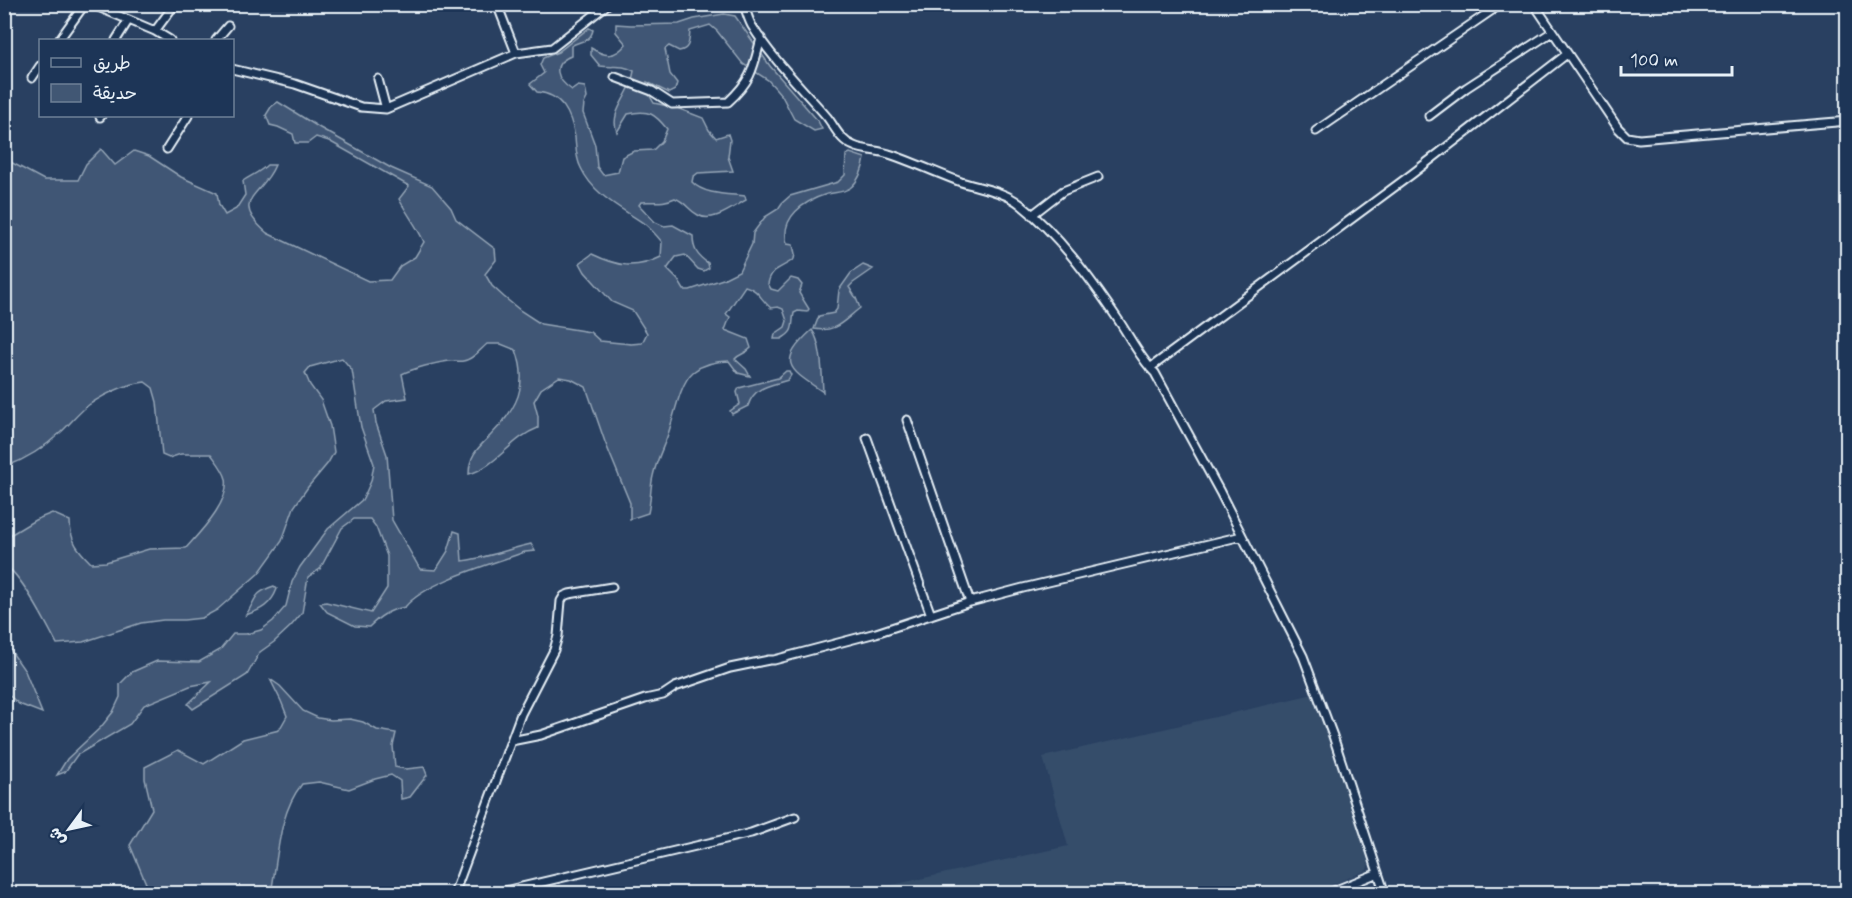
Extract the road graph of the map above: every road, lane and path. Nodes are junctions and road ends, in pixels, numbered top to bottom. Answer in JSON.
{"nodes":[{"id":1,"x":85,"y":4,"type":"edge"},
{"id":2,"x":91,"y":4,"type":"edge"},
{"id":3,"x":175,"y":4,"type":"edge"},
{"id":4,"x":497,"y":4,"type":"edge"},
{"id":5,"x":608,"y":4,"type":"edge"},
{"id":6,"x":744,"y":4,"type":"edge"},
{"id":7,"x":1501,"y":4,"type":"edge"},
{"id":8,"x":1534,"y":4,"type":"edge"},
{"id":9,"x":128,"y":21,"type":"junction"},
{"id":10,"x":228,"y":26,"type":"dead end"},
{"id":11,"x":156,"y":32,"type":"junction"},
{"id":12,"x":1552,"y":32,"type":"junction"},
{"id":13,"x":761,"y":38,"type":"junction"},
{"id":14,"x":60,"y":39,"type":"edge"},
{"id":15,"x":117,"y":39,"type":"edge"},
{"id":16,"x":152,"y":39,"type":"edge"},
{"id":17,"x":168,"y":39,"type":"edge"},
{"id":18,"x":217,"y":39,"type":"edge"},
{"id":19,"x":516,"y":53,"type":"junction"},
{"id":20,"x":1567,"y":54,"type":"junction"},
{"id":21,"x":39,"y":68,"type":"edge"},
{"id":22,"x":234,"y":69,"type":"edge"},
{"id":23,"x":615,"y":77,"type":"dead end"},
{"id":24,"x":32,"y":78,"type":"dead end"},
{"id":25,"x":378,"y":79,"type":"dead end"},
{"id":26,"x":386,"y":109,"type":"junction"},
{"id":27,"x":1430,"y":116,"type":"dead end"},
{"id":28,"x":187,"y":117,"type":"edge"},
{"id":29,"x":1848,"y":121,"type":"edge"},
{"id":30,"x":1316,"y":131,"type":"dead end"},
{"id":31,"x":167,"y":148,"type":"dead end"},
{"id":32,"x":1098,"y":177,"type":"dead end"},
{"id":33,"x":1032,"y":215,"type":"junction"},
{"id":34,"x":1150,"y":368,"type":"junction"},
{"id":35,"x":906,"y":420,"type":"dead end"},
{"id":36,"x":867,"y":438,"type":"dead end"},
{"id":37,"x":1242,"y":536,"type":"junction"},
{"id":38,"x":612,"y":587,"type":"dead end"},
{"id":39,"x":970,"y":602,"type":"junction"},
{"id":40,"x":931,"y":615,"type":"junction"},
{"id":41,"x":511,"y":741,"type":"junction"},
{"id":42,"x":795,"y":817,"type":"dead end"},
{"id":43,"x":1378,"y":873,"type":"junction"},
{"id":44,"x":454,"y":894,"type":"edge"},
{"id":45,"x":492,"y":894,"type":"edge"},
{"id":46,"x":1326,"y":894,"type":"edge"},
{"id":47,"x":1385,"y":894,"type":"edge"}],
"edges":[{"from":1,"to":14,"type":"street"},
{"from":2,"to":9,"type":"street"},
{"from":3,"to":11,"type":"street"},
{"from":4,"to":19,"type":"street"},
{"from":5,"to":19,"type":"street"},
{"from":6,"to":13,"type":"street"},
{"from":7,"to":30,"type":"street"},
{"from":8,"to":12,"type":"street"},
{"from":9,"to":11,"type":"street"},
{"from":9,"to":15,"type":"street"},
{"from":10,"to":18,"type":"street"},
{"from":11,"to":16,"type":"street"},
{"from":11,"to":17,"type":"street"},
{"from":12,"to":20,"type":"street"},
{"from":12,"to":27,"type":"street"},
{"from":13,"to":23,"type":"street"},
{"from":13,"to":33,"type":"street"},
{"from":19,"to":26,"type":"street"},
{"from":20,"to":29,"type":"street"},
{"from":20,"to":34,"type":"street"},
{"from":21,"to":24,"type":"street"},
{"from":22,"to":26,"type":"street"},
{"from":25,"to":26,"type":"street"},
{"from":28,"to":31,"type":"street"},
{"from":32,"to":33,"type":"street"},
{"from":33,"to":34,"type":"street"},
{"from":34,"to":37,"type":"street"},
{"from":35,"to":39,"type":"street"},
{"from":36,"to":40,"type":"street"},
{"from":37,"to":39,"type":"street"},
{"from":37,"to":43,"type":"street"},
{"from":38,"to":41,"type":"street"},
{"from":39,"to":40,"type":"street"},
{"from":40,"to":41,"type":"street"},
{"from":41,"to":44,"type":"street"},
{"from":42,"to":45,"type":"street"},
{"from":43,"to":46,"type":"street"},
{"from":43,"to":47,"type":"street"}]}
